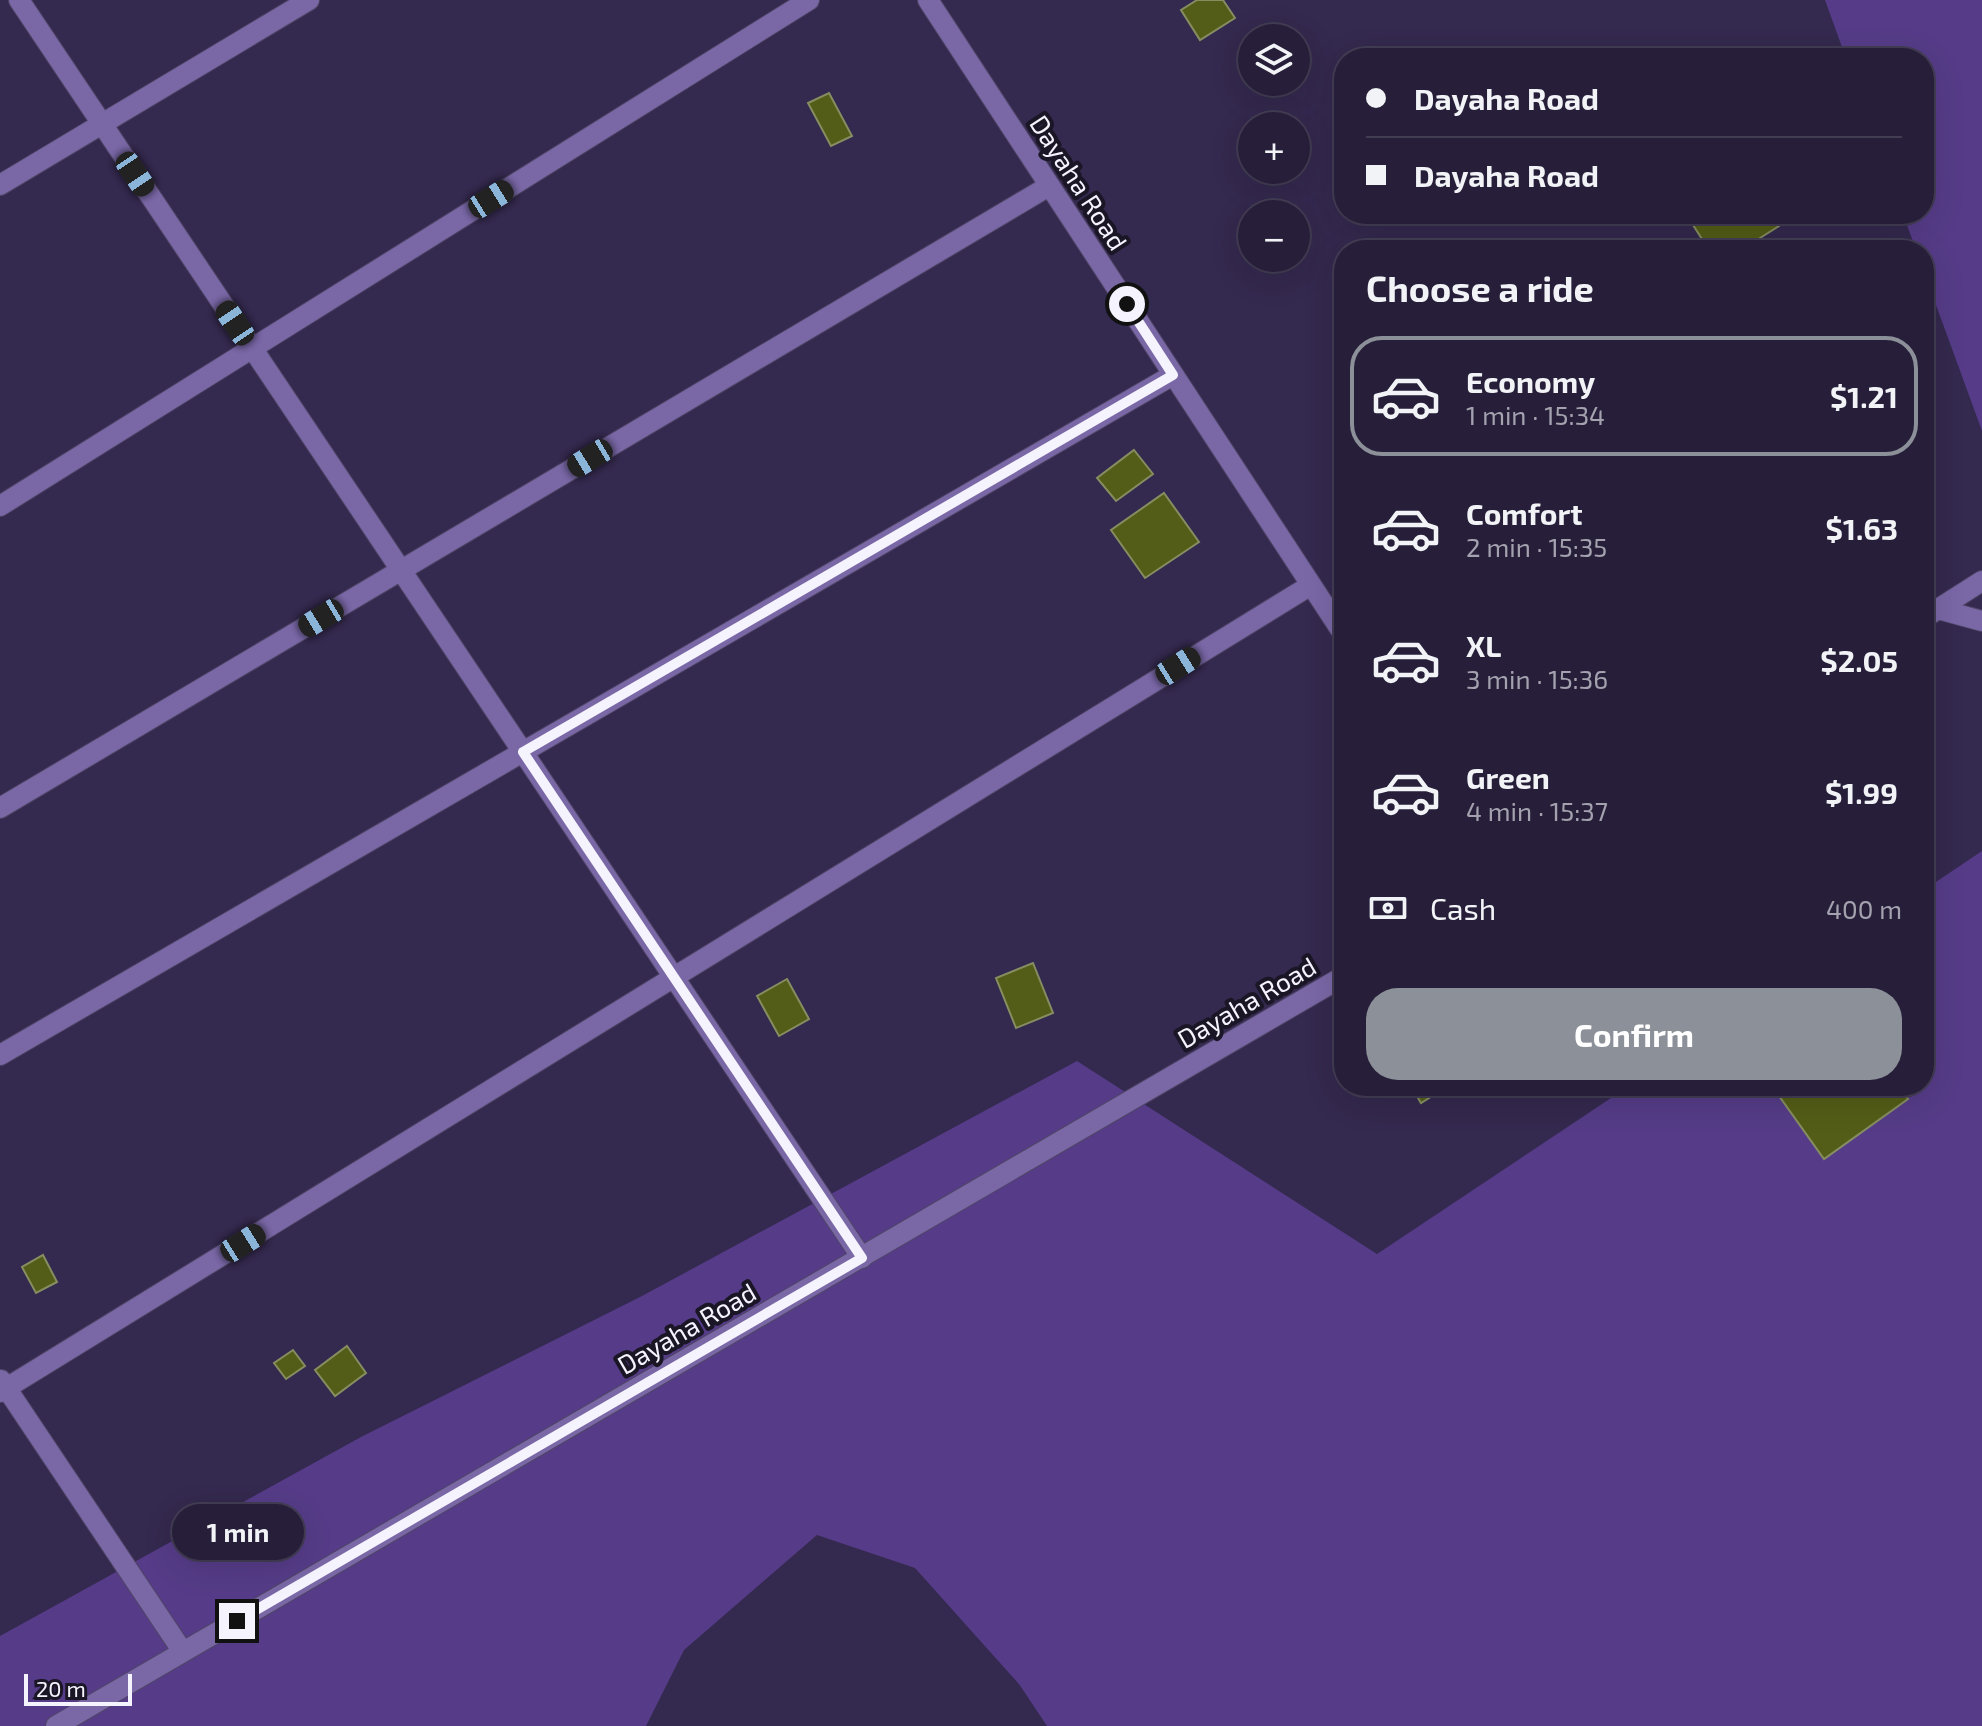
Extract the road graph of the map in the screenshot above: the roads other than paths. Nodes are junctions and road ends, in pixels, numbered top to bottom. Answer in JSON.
{"nodes":[{"id":1,"x":19,"y":0,"type":"edge"},
{"id":2,"x":309,"y":0,"type":"edge"},
{"id":3,"x":809,"y":0,"type":"edge"},
{"id":4,"x":928,"y":0,"type":"edge"},
{"id":5,"x":102,"y":124,"type":"junction"},
{"id":6,"x":0,"y":185,"type":"edge"},
{"id":7,"x":1049,"y":186,"type":"junction"},
{"id":8,"x":252,"y":348,"type":"junction"},
{"id":9,"x":1173,"y":375,"type":"junction"},
{"id":10,"x":0,"y":506,"type":"edge"},
{"id":11,"x":401,"y":570,"type":"junction"},
{"id":12,"x":1982,"y":581,"type":"edge"},
{"id":13,"x":1311,"y":585,"type":"junction"},
{"id":14,"x":1934,"y":612,"type":"edge"},
{"id":15,"x":1934,"y":614,"type":"edge"},
{"id":16,"x":1334,"y":620,"type":"edge"},
{"id":17,"x":1982,"y":621,"type":"edge"},
{"id":18,"x":523,"y":752,"type":"junction"},
{"id":19,"x":0,"y":808,"type":"edge"},
{"id":20,"x":674,"y":977,"type":"junction"},
{"id":21,"x":1334,"y":982,"type":"edge"},
{"id":22,"x":0,"y":1055,"type":"edge"},
{"id":23,"x":862,"y":1258,"type":"junction"},
{"id":24,"x":0,"y":1378,"type":"edge"},
{"id":25,"x":0,"y":1392,"type":"edge"},
{"id":26,"x":183,"y":1652,"type":"junction"},
{"id":27,"x":56,"y":1726,"type":"edge"}],
"edges":[{"from":1,"to":5,"type":"street"},
{"from":2,"to":5,"type":"street"},
{"from":3,"to":8,"type":"street"},
{"from":4,"to":7,"type":"street","name":"Dayaha Road"},
{"from":5,"to":6,"type":"street"},
{"from":5,"to":8,"type":"street"},
{"from":7,"to":9,"type":"street","name":"Dayaha Road"},
{"from":7,"to":11,"type":"street"},
{"from":8,"to":10,"type":"street"},
{"from":8,"to":11,"type":"street"},
{"from":9,"to":13,"type":"street","name":"Dayaha Road"},
{"from":9,"to":18,"type":"street"},
{"from":11,"to":18,"type":"street"},
{"from":11,"to":19,"type":"street"},
{"from":12,"to":14,"type":"street"},
{"from":13,"to":16,"type":"street","name":"Dayaha Road"},
{"from":13,"to":20,"type":"street"},
{"from":15,"to":17,"type":"street"},
{"from":18,"to":20,"type":"street"},
{"from":18,"to":22,"type":"street"},
{"from":20,"to":23,"type":"street"},
{"from":20,"to":25,"type":"street"},
{"from":21,"to":23,"type":"street","name":"Dayaha Road"},
{"from":23,"to":26,"type":"street","name":"Dayaha Road"},
{"from":24,"to":26,"type":"street"},
{"from":26,"to":27,"type":"street","name":"Dayaha Road"}]}
